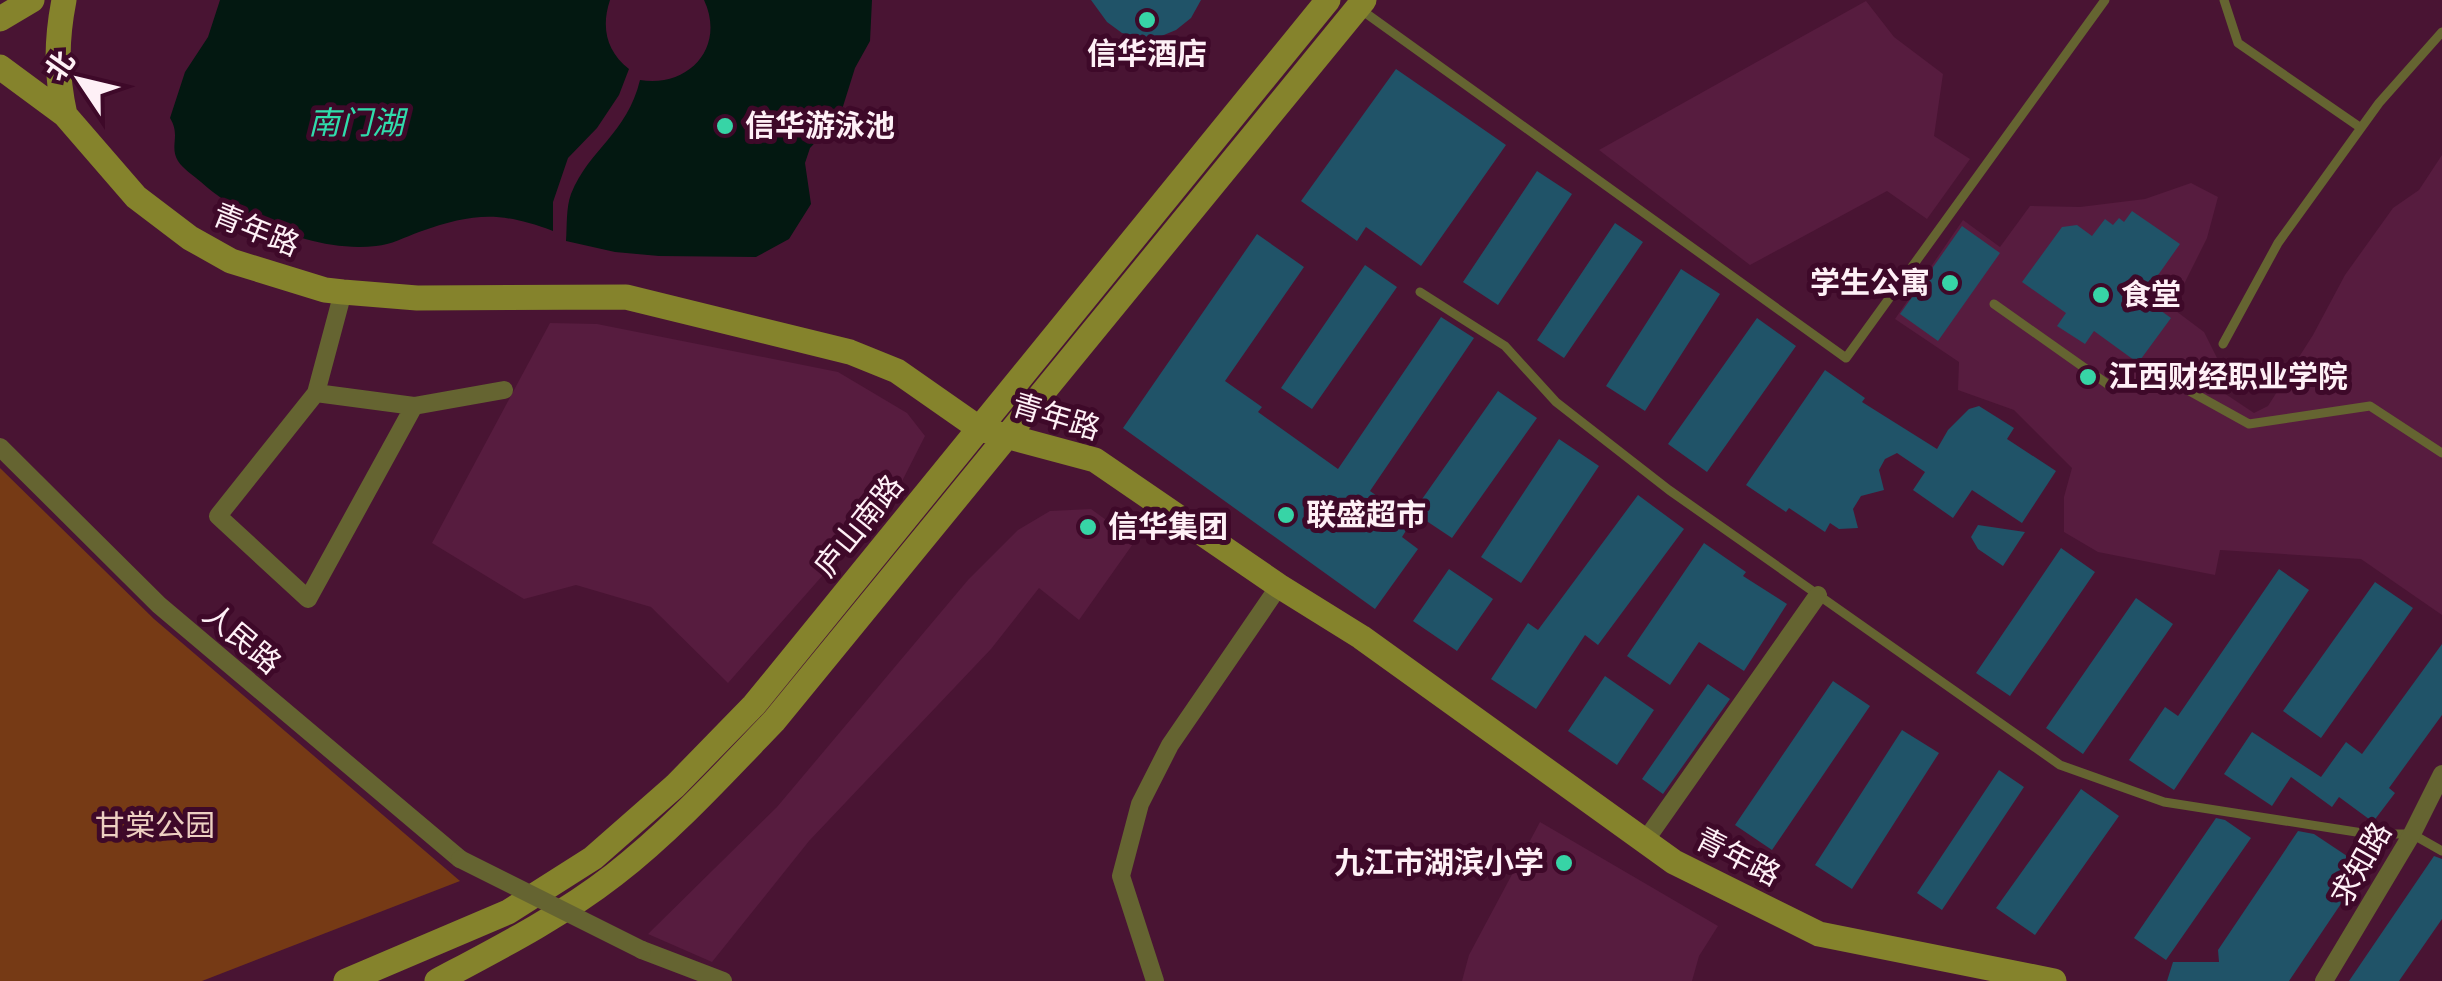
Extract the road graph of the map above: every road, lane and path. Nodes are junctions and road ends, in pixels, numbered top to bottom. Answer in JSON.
{"nodes":[{"id":1,"x":32,"y":0,"type":"edge"},
{"id":2,"x":64,"y":0,"type":"edge"},
{"id":3,"x":1328,"y":0,"type":"edge"},
{"id":4,"x":2105,"y":0,"type":"edge"},
{"id":5,"x":2224,"y":0,"type":"edge"},
{"id":6,"x":1361,"y":4,"type":"edge"},
{"id":7,"x":0,"y":20,"type":"edge"},
{"id":8,"x":2442,"y":32,"type":"edge"},
{"id":9,"x":0,"y":67,"type":"edge"},
{"id":10,"x":65,"y":115,"type":"junction"},
{"id":11,"x":2361,"y":128,"type":"junction"},
{"id":12,"x":343,"y":292,"type":"junction"},
{"id":13,"x":1420,"y":292,"type":"dead end"},
{"id":14,"x":1994,"y":304,"type":"dead end"},
{"id":15,"x":2224,"y":344,"type":"dead end"},
{"id":16,"x":504,"y":390,"type":"dead end"},
{"id":17,"x":316,"y":393,"type":"junction"},
{"id":18,"x":414,"y":406,"type":"junction"},
{"id":19,"x":980,"y":429,"type":"junction"},
{"id":20,"x":1008,"y":436,"type":"junction"},
{"id":21,"x":0,"y":447,"type":"edge"},
{"id":22,"x":2442,"y":453,"type":"edge"},
{"id":23,"x":1278,"y":586,"type":"junction"},
{"id":24,"x":1818,"y":595,"type":"junction"},
{"id":25,"x":2442,"y":774,"type":"edge"},
{"id":26,"x":2412,"y":834,"type":"junction"},
{"id":27,"x":1645,"y":841,"type":"junction"},
{"id":28,"x":2442,"y":851,"type":"edge"},
{"id":29,"x":346,"y":981,"type":"edge"},
{"id":30,"x":437,"y":981,"type":"edge"},
{"id":31,"x":722,"y":981,"type":"edge"},
{"id":32,"x":1156,"y":981,"type":"edge"},
{"id":33,"x":2054,"y":981,"type":"edge"},
{"id":34,"x":2324,"y":981,"type":"edge"}],
"edges":[{"from":1,"to":7,"type":"main road"},
{"from":2,"to":10,"type":"main road"},
{"from":3,"to":19,"type":"main road","name":"庐山南路"},
{"from":4,"to":6,"type":"lane"},
{"from":5,"to":11,"type":"lane"},
{"from":6,"to":20,"type":"main road","name":"庐山南路"},
{"from":8,"to":11,"type":"lane"},
{"from":9,"to":10,"type":"main road","name":"青年路"},
{"from":10,"to":12,"type":"main road","name":"青年路"},
{"from":11,"to":15,"type":"lane"},
{"from":12,"to":17,"type":"street"},
{"from":12,"to":19,"type":"main road","name":"青年路"},
{"from":13,"to":24,"type":"lane"},
{"from":14,"to":22,"type":"lane"},
{"from":16,"to":18,"type":"street"},
{"from":17,"to":18,"type":"street"},
{"from":17,"to":18,"type":"street"},
{"from":19,"to":20,"type":"main road","name":"青年路"},
{"from":19,"to":29,"type":"main road","name":"庐山南路"},
{"from":20,"to":23,"type":"main road","name":"青年路"},
{"from":20,"to":30,"type":"main road","name":"庐山南路"},
{"from":21,"to":31,"type":"street","name":"人民路","bridge":true},
{"from":23,"to":27,"type":"main road","name":"青年路"},
{"from":23,"to":32,"type":"street"},
{"from":24,"to":26,"type":"lane"},
{"from":24,"to":27,"type":"street"},
{"from":25,"to":26,"type":"street","name":"求知路"},
{"from":26,"to":28,"type":"lane"},
{"from":26,"to":34,"type":"street","name":"求知路"},
{"from":27,"to":33,"type":"main road","name":"青年路"}]}
